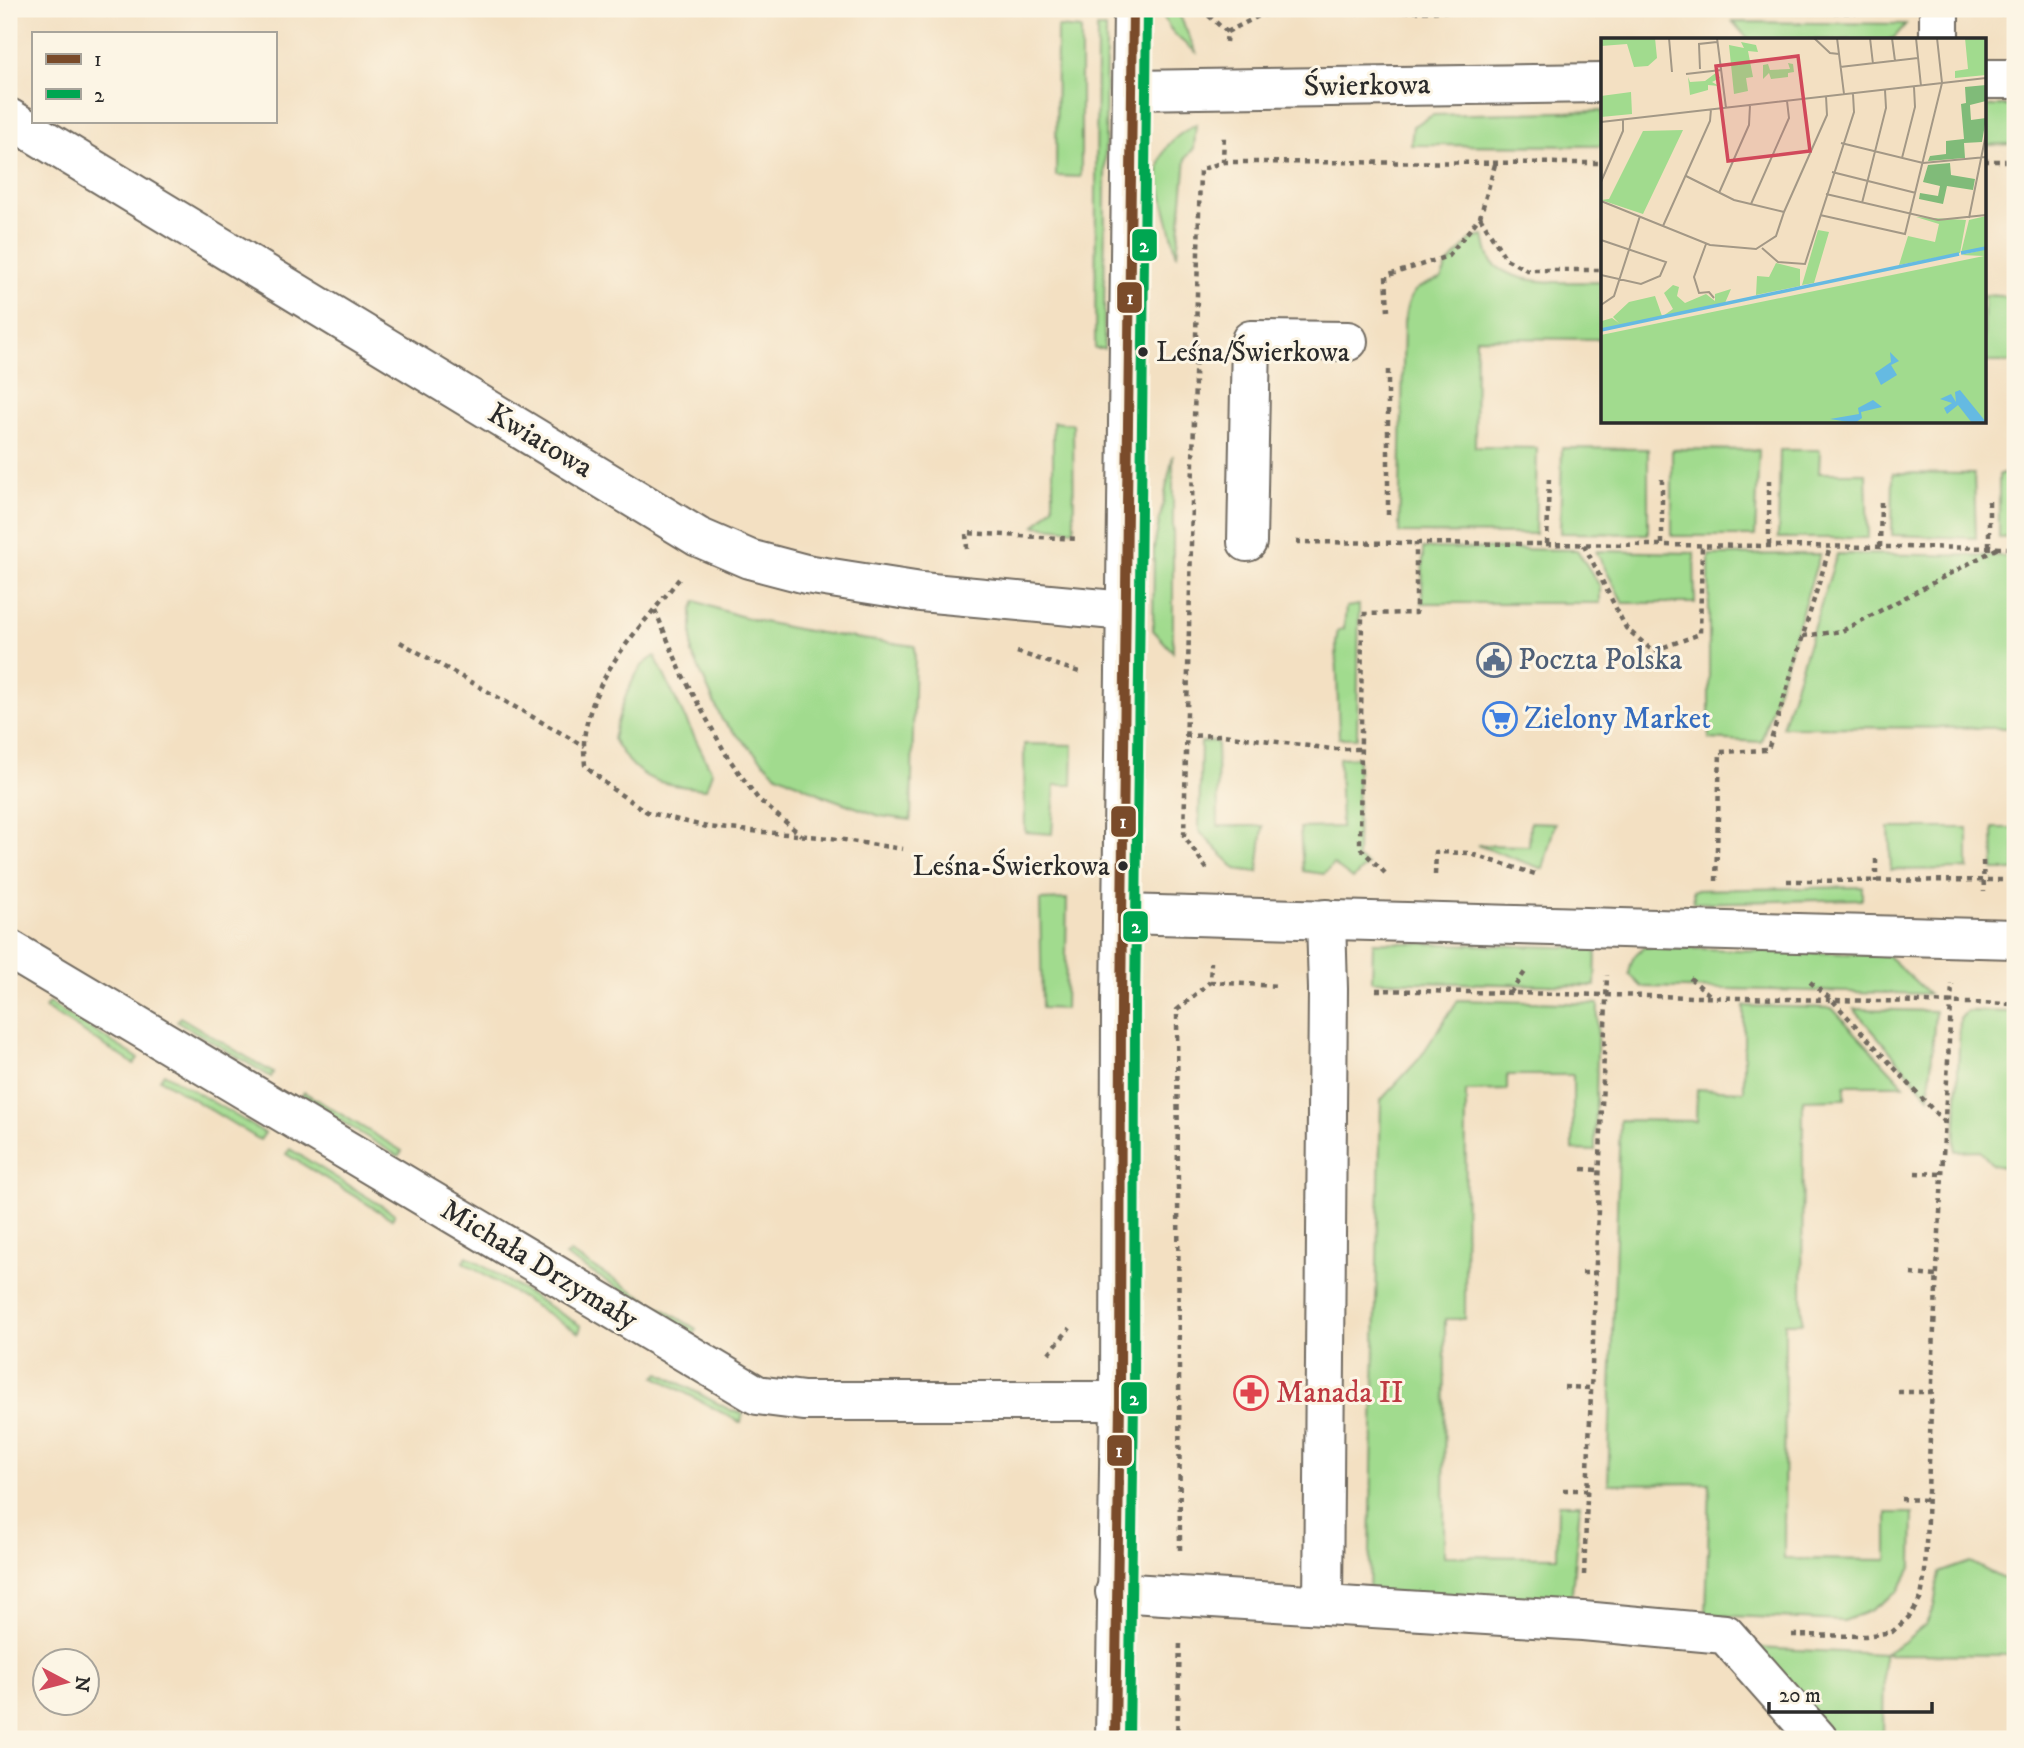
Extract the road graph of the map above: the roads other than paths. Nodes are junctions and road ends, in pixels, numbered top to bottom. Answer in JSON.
{"nodes":[{"id":1,"x":1133,"y":9,"type":"edge"},
{"id":2,"x":1986,"y":79,"type":"edge"},
{"id":3,"x":2015,"y":79,"type":"edge"},
{"id":4,"x":1601,"y":83,"type":"edge"},
{"id":5,"x":1132,"y":90,"type":"junction"},
{"id":6,"x":9,"y":118,"type":"edge"},
{"id":7,"x":1348,"y":341,"type":"dead end"},
{"id":8,"x":1247,"y":542,"type":"road end"},
{"id":9,"x":1125,"y":611,"type":"junction"},
{"id":10,"x":1123,"y":914,"type":"junction"},
{"id":11,"x":1326,"y":919,"type":"junction"},
{"id":12,"x":2015,"y":939,"type":"edge"},
{"id":13,"x":9,"y":948,"type":"edge"},
{"id":14,"x":1120,"y":1401,"type":"junction"},
{"id":15,"x":1115,"y":1592,"type":"junction"},
{"id":16,"x":1323,"y":1605,"type":"junction"},
{"id":17,"x":1115,"y":1739,"type":"edge"},
{"id":18,"x":1818,"y":1739,"type":"edge"}],
"edges":[{"from":1,"to":5,"type":"street"},
{"from":2,"to":3,"type":"street"},
{"from":4,"to":5,"type":"street","name":"Świerkowa"},
{"from":5,"to":9,"type":"street"},
{"from":6,"to":9,"type":"street","name":"Kwiatowa"},
{"from":7,"to":8,"type":"street"},
{"from":9,"to":10,"type":"street"},
{"from":10,"to":11,"type":"street"},
{"from":10,"to":14,"type":"street"},
{"from":11,"to":12,"type":"street"},
{"from":11,"to":16,"type":"street"},
{"from":13,"to":14,"type":"street","name":"Michała Drzymały"},
{"from":14,"to":15,"type":"street"},
{"from":15,"to":16,"type":"street"},
{"from":15,"to":17,"type":"street"},
{"from":16,"to":18,"type":"street"}]}
